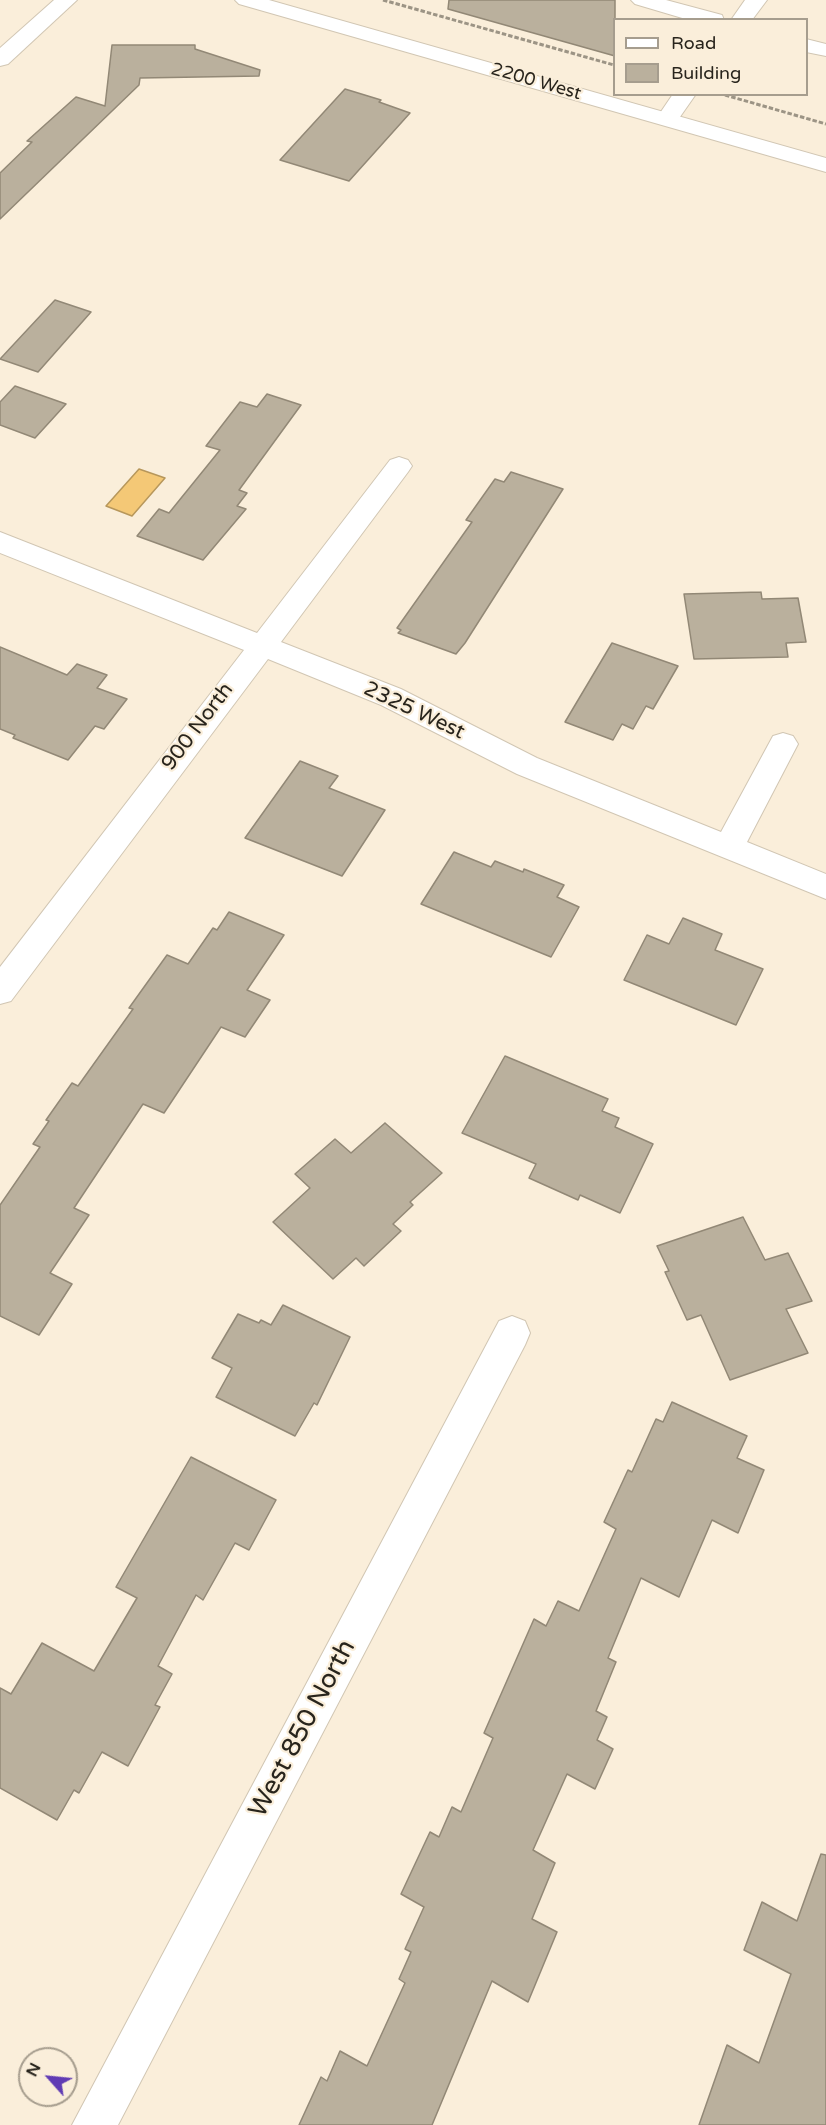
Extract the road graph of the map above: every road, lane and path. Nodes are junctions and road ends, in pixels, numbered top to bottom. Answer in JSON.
{"nodes":[{"id":1,"x":66,"y":0,"type":"edge"},
{"id":2,"x":246,"y":0,"type":"edge"},
{"id":3,"x":383,"y":0,"type":"edge"},
{"id":4,"x":642,"y":0,"type":"edge"},
{"id":5,"x":756,"y":0,"type":"edge"},
{"id":6,"x":707,"y":18,"type":"edge"},
{"id":7,"x":742,"y":18,"type":"edge"},
{"id":8,"x":808,"y":45,"type":"edge"},
{"id":9,"x":826,"y":50,"type":"edge"},
{"id":10,"x":0,"y":58,"type":"edge"},
{"id":11,"x":613,"y":64,"type":"edge"},
{"id":12,"x":684,"y":96,"type":"edge"},
{"id":13,"x":728,"y":96,"type":"edge"},
{"id":14,"x":667,"y":119,"type":"junction"},
{"id":15,"x":826,"y":124,"type":"edge"},
{"id":16,"x":826,"y":165,"type":"edge"},
{"id":17,"x":399,"y":465,"type":"dead end"},
{"id":18,"x":0,"y":542,"type":"edge"},
{"id":19,"x":259,"y":646,"type":"junction"},
{"id":20,"x":783,"y":744,"type":"dead end"},
{"id":21,"x":728,"y":848,"type":"junction"},
{"id":22,"x":826,"y":887,"type":"edge"},
{"id":23,"x":0,"y":991,"type":"edge"},
{"id":24,"x":513,"y":1333,"type":"dead end"},
{"id":25,"x":94,"y":2125,"type":"edge"}],
"edges":[{"from":1,"to":10,"type":"street"},
{"from":2,"to":14,"type":"street","name":"2200 West"},
{"from":3,"to":11,"type":"path"},
{"from":4,"to":6,"type":"street"},
{"from":5,"to":7,"type":"street"},
{"from":8,"to":9,"type":"street"},
{"from":12,"to":14,"type":"street"},
{"from":13,"to":15,"type":"path"},
{"from":14,"to":16,"type":"street","name":"2200 West"},
{"from":17,"to":19,"type":"street","name":"900 North"},
{"from":18,"to":19,"type":"street","name":"2325 West"},
{"from":19,"to":21,"type":"street","name":"2325 West"},
{"from":19,"to":23,"type":"street","name":"900 North"},
{"from":20,"to":21,"type":"street"},
{"from":21,"to":22,"type":"street","name":"2325 West"},
{"from":24,"to":25,"type":"street","name":"West 850 North"}]}
